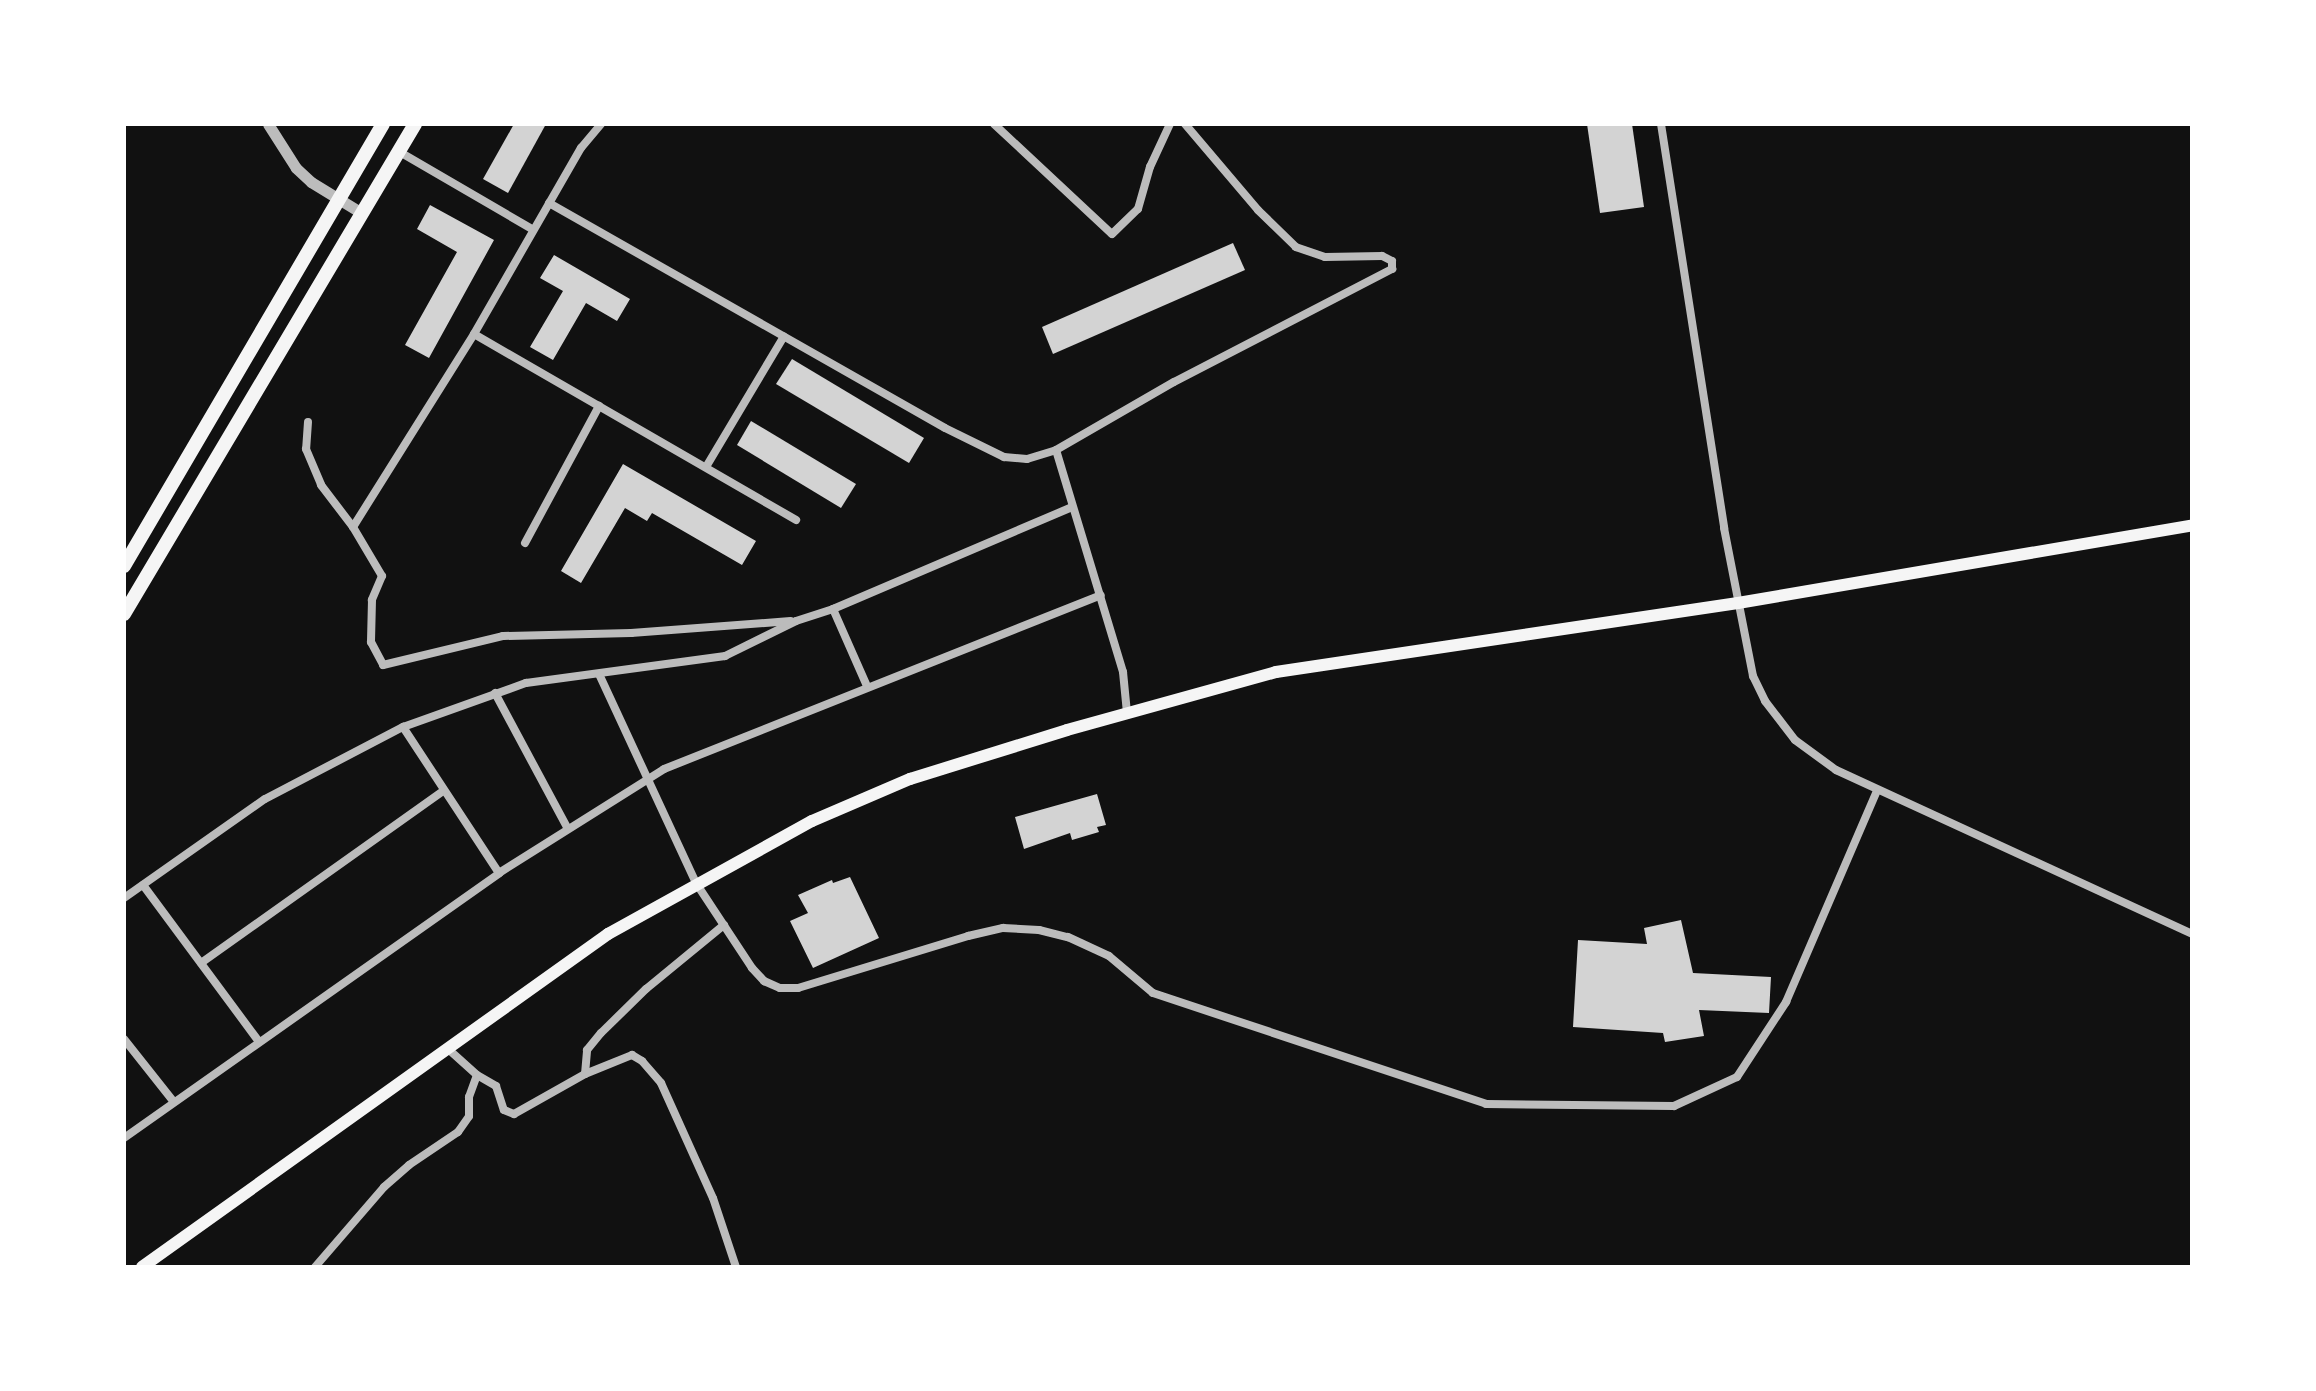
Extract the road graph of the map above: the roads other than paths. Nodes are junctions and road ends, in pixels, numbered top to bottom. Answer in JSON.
{"nodes":[{"id":1,"x":268,"y":124,"type":"edge"},
{"id":2,"x":383,"y":124,"type":"edge"},
{"id":3,"x":415,"y":124,"type":"edge"},
{"id":4,"x":601,"y":124,"type":"edge"},
{"id":5,"x":994,"y":124,"type":"edge"},
{"id":6,"x":1170,"y":124,"type":"edge"},
{"id":7,"x":1185,"y":124,"type":"edge"},
{"id":8,"x":1661,"y":124,"type":"edge"},
{"id":9,"x":398,"y":151,"type":"junction"},
{"id":10,"x":337,"y":198,"type":"junction"},
{"id":11,"x":549,"y":203,"type":"junction"},
{"id":12,"x":360,"y":212,"type":"junction"},
{"id":13,"x":532,"y":229,"type":"junction"},
{"id":14,"x":474,"y":334,"type":"junction"},
{"id":15,"x":784,"y":336,"type":"junction"},
{"id":16,"x":599,"y":406,"type":"junction"},
{"id":17,"x":308,"y":422,"type":"dead end"},
{"id":18,"x":1056,"y":450,"type":"junction"},
{"id":19,"x":706,"y":467,"type":"junction"},
{"id":20,"x":1072,"y":507,"type":"junction"},
{"id":21,"x":796,"y":520,"type":"dead end"},
{"id":22,"x":2192,"y":525,"type":"edge"},
{"id":23,"x":353,"y":527,"type":"junction"},
{"id":24,"x":525,"y":543,"type":"dead end"},
{"id":25,"x":124,"y":566,"type":"edge"},
{"id":26,"x":1101,"y":595,"type":"junction"},
{"id":27,"x":1738,"y":603,"type":"junction"},
{"id":28,"x":833,"y":609,"type":"junction"},
{"id":29,"x":124,"y":614,"type":"edge"},
{"id":30,"x":796,"y":621,"type":"junction"},
{"id":31,"x":599,"y":674,"type":"junction"},
{"id":32,"x":867,"y":686,"type":"junction"},
{"id":33,"x":495,"y":693,"type":"junction"},
{"id":34,"x":1127,"y":713,"type":"junction"},
{"id":35,"x":403,"y":727,"type":"junction"},
{"id":36,"x":646,"y":780,"type":"junction"},
{"id":37,"x":443,"y":791,"type":"junction"},
{"id":38,"x":1877,"y":791,"type":"junction"},
{"id":39,"x":568,"y":829,"type":"junction"},
{"id":40,"x":499,"y":873,"type":"junction"},
{"id":41,"x":696,"y":883,"type":"junction"},
{"id":42,"x":143,"y":885,"type":"junction"},
{"id":43,"x":124,"y":898,"type":"edge"},
{"id":44,"x":724,"y":925,"type":"junction"},
{"id":45,"x":2192,"y":934,"type":"edge"},
{"id":46,"x":201,"y":963,"type":"junction"},
{"id":47,"x":124,"y":1039,"type":"edge"},
{"id":48,"x":259,"y":1042,"type":"junction"},
{"id":49,"x":447,"y":1048,"type":"junction"},
{"id":50,"x":585,"y":1074,"type":"junction"},
{"id":51,"x":477,"y":1075,"type":"junction"},
{"id":52,"x":174,"y":1102,"type":"junction"},
{"id":53,"x":124,"y":1138,"type":"edge"},
{"id":54,"x":142,"y":1267,"type":"edge"},
{"id":55,"x":315,"y":1267,"type":"edge"},
{"id":56,"x":736,"y":1267,"type":"edge"}],
"edges":[{"from":1,"to":10,"type":"street"},
{"from":2,"to":10,"type":"main road"},
{"from":3,"to":9,"type":"main road"},
{"from":4,"to":11,"type":"street"},
{"from":5,"to":6,"type":"street"},
{"from":7,"to":18,"type":"street"},
{"from":8,"to":27,"type":"street"},
{"from":9,"to":12,"type":"main road"},
{"from":9,"to":13,"type":"street"},
{"from":10,"to":12,"type":"street"},
{"from":10,"to":25,"type":"main road"},
{"from":11,"to":13,"type":"street"},
{"from":11,"to":15,"type":"street"},
{"from":12,"to":29,"type":"main road"},
{"from":13,"to":14,"type":"street"},
{"from":14,"to":16,"type":"street"},
{"from":14,"to":23,"type":"street"},
{"from":15,"to":18,"type":"street"},
{"from":15,"to":19,"type":"street"},
{"from":16,"to":19,"type":"street"},
{"from":16,"to":24,"type":"street"},
{"from":17,"to":23,"type":"street"},
{"from":18,"to":20,"type":"street"},
{"from":19,"to":21,"type":"street"},
{"from":20,"to":26,"type":"street"},
{"from":20,"to":28,"type":"street"},
{"from":22,"to":27,"type":"main road"},
{"from":23,"to":30,"type":"street"},
{"from":26,"to":32,"type":"street"},
{"from":26,"to":34,"type":"street"},
{"from":27,"to":34,"type":"main road"},
{"from":27,"to":38,"type":"street"},
{"from":28,"to":30,"type":"street"},
{"from":28,"to":32,"type":"street"},
{"from":30,"to":31,"type":"street"},
{"from":31,"to":33,"type":"street"},
{"from":31,"to":36,"type":"street"},
{"from":32,"to":36,"type":"street"},
{"from":33,"to":35,"type":"street"},
{"from":33,"to":39,"type":"street"},
{"from":34,"to":41,"type":"main road"},
{"from":35,"to":37,"type":"street"},
{"from":35,"to":42,"type":"street"},
{"from":36,"to":39,"type":"street"},
{"from":36,"to":41,"type":"street"},
{"from":37,"to":40,"type":"street"},
{"from":37,"to":46,"type":"street"},
{"from":38,"to":44,"type":"street"},
{"from":38,"to":45,"type":"street"},
{"from":39,"to":40,"type":"street"},
{"from":40,"to":48,"type":"street"},
{"from":41,"to":44,"type":"street"},
{"from":41,"to":49,"type":"main road"},
{"from":42,"to":43,"type":"street"},
{"from":42,"to":46,"type":"street"},
{"from":44,"to":50,"type":"street"},
{"from":46,"to":48,"type":"street"},
{"from":47,"to":52,"type":"street"},
{"from":48,"to":52,"type":"street"},
{"from":49,"to":51,"type":"street"},
{"from":49,"to":54,"type":"main road"},
{"from":50,"to":51,"type":"street"},
{"from":50,"to":56,"type":"street"},
{"from":51,"to":55,"type":"street"},
{"from":52,"to":53,"type":"street"}]}
